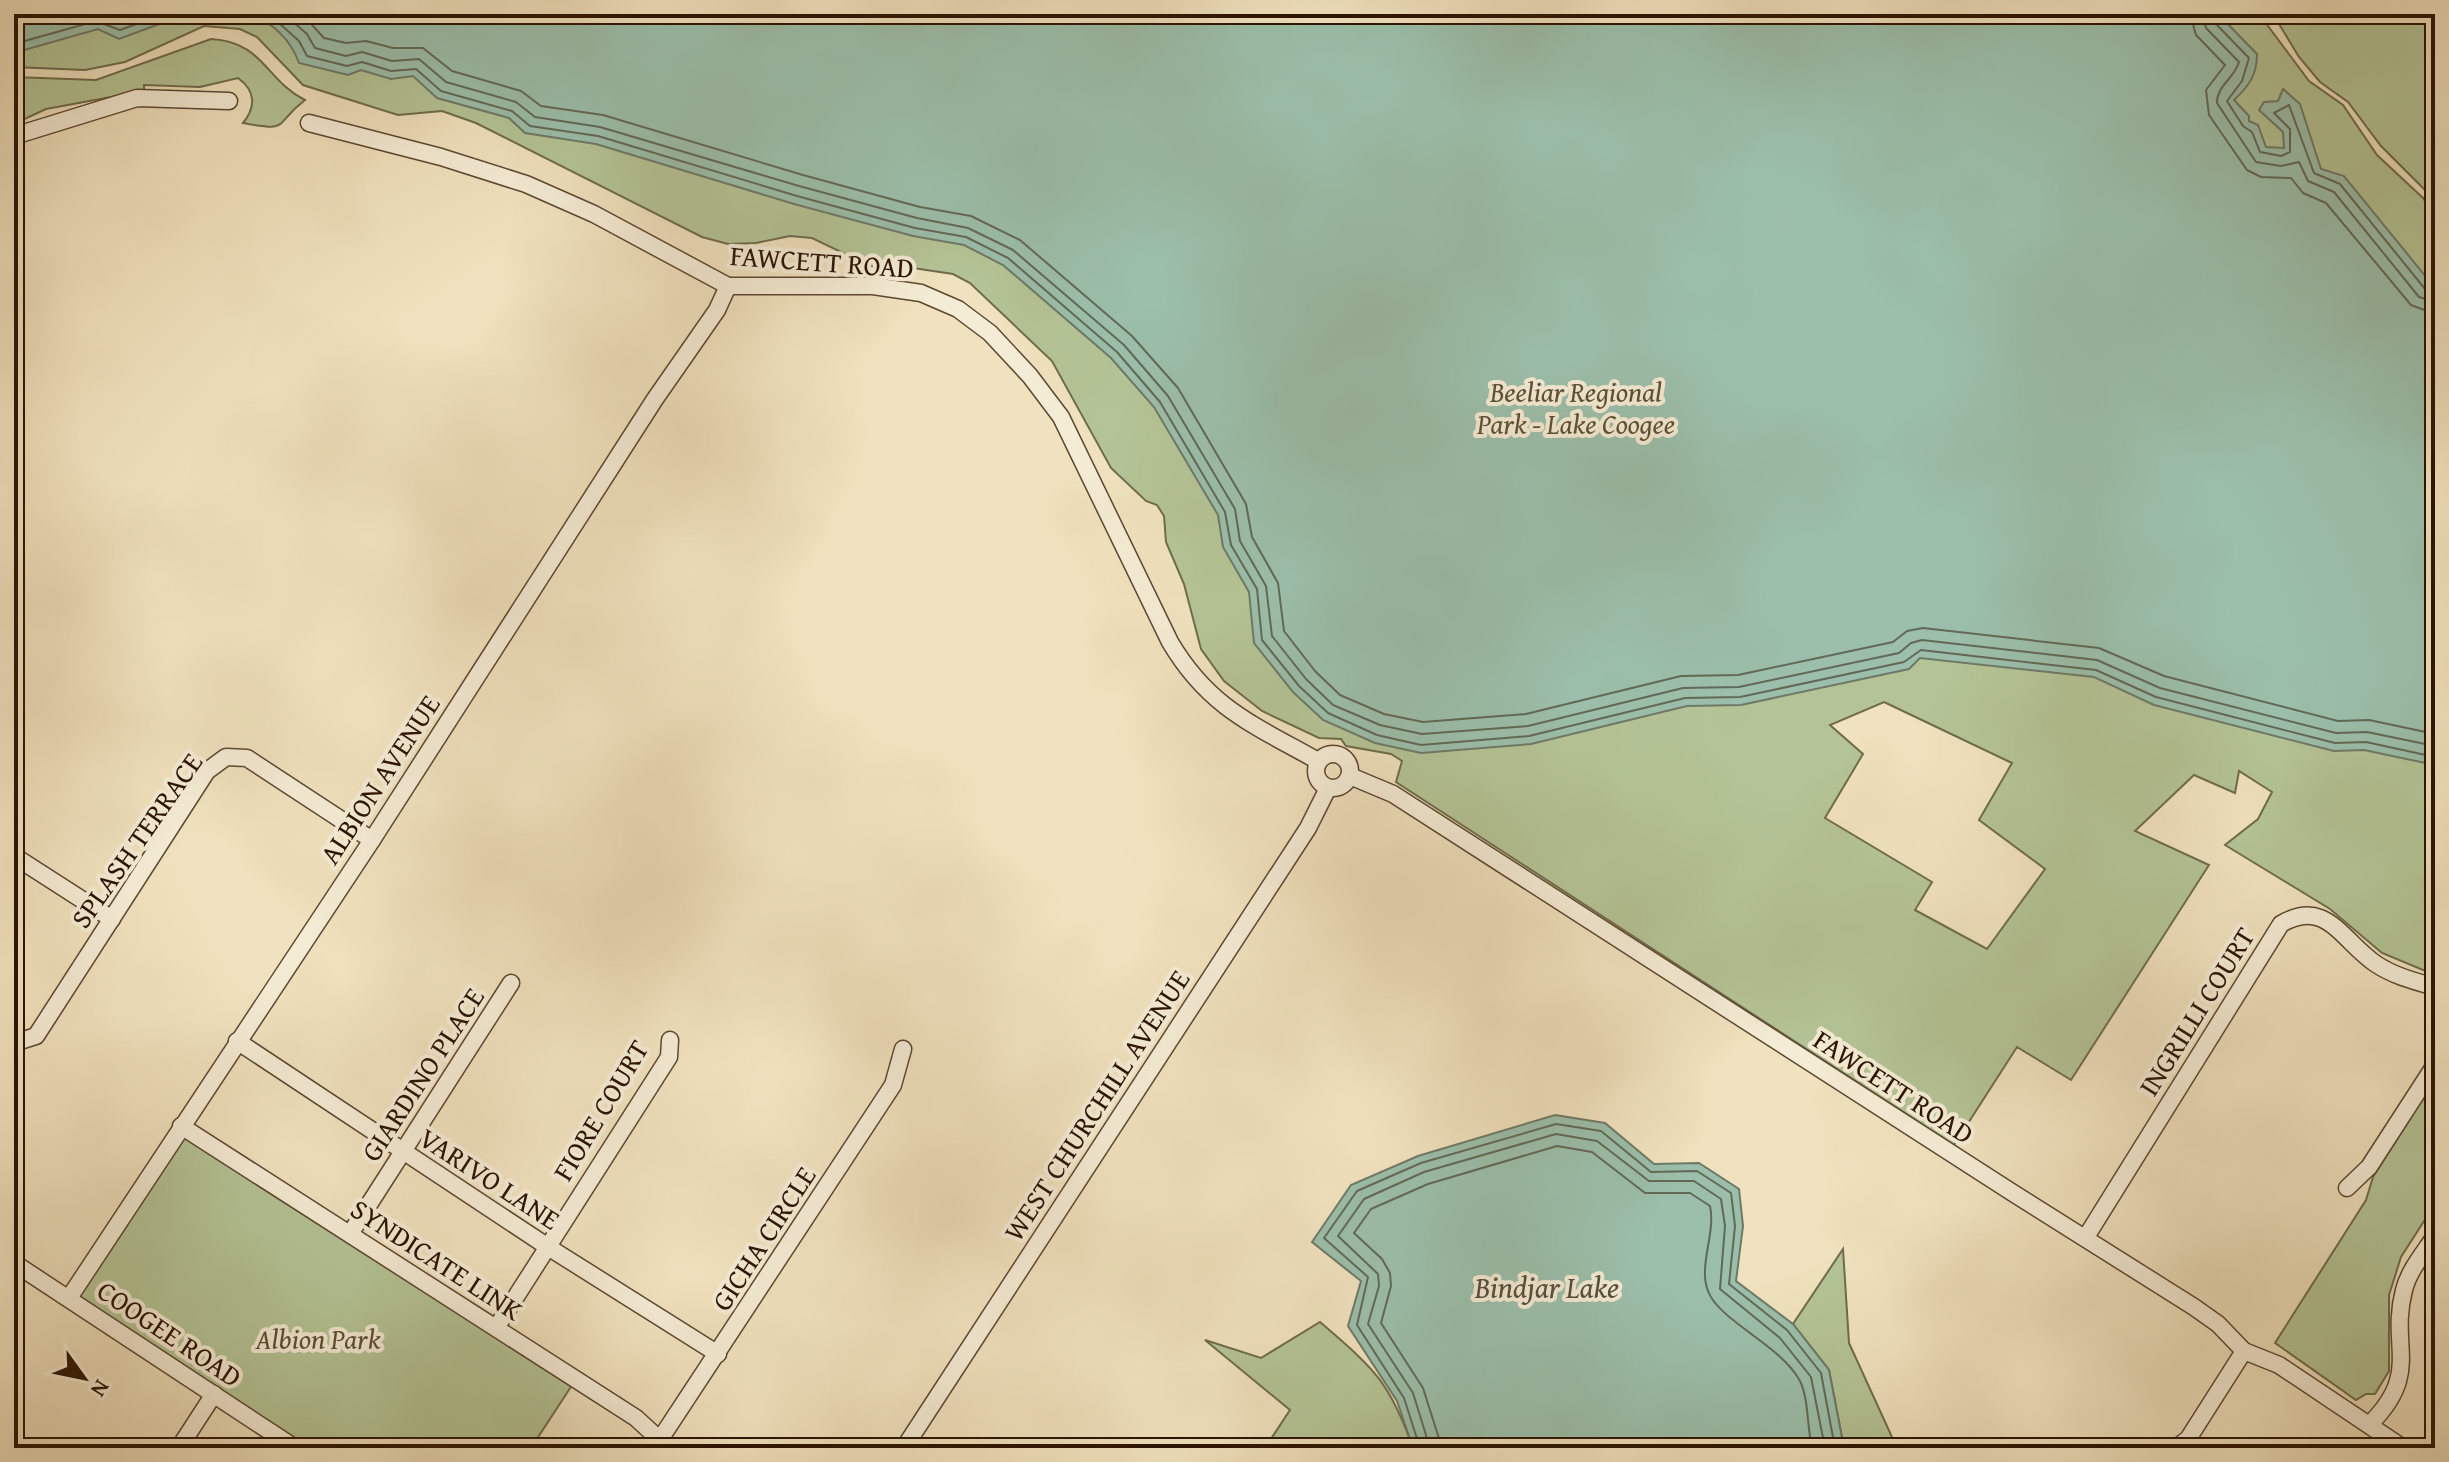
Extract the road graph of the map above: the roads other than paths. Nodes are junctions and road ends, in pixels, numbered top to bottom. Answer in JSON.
{"nodes":[{"id":1,"x":229,"y":101,"type":"dead end"},
{"id":2,"x":309,"y":123,"type":"dead end"},
{"id":3,"x":14,"y":136,"type":"edge"},
{"id":4,"x":728,"y":286,"type":"junction"},
{"id":5,"x":1318,"y":761,"type":"junction"},
{"id":6,"x":1350,"y":776,"type":"junction"},
{"id":7,"x":1328,"y":788,"type":"junction"},
{"id":8,"x":372,"y":840,"type":"junction"},
{"id":9,"x":14,"y":856,"type":"edge"},
{"id":10,"x":112,"y":919,"type":"junction"},
{"id":11,"x":511,"y":983,"type":"dead end"},
{"id":12,"x":2435,"y":987,"type":"edge"},
{"id":13,"x":670,"y":1040,"type":"dead end"},
{"id":14,"x":237,"y":1041,"type":"junction"},
{"id":15,"x":14,"y":1043,"type":"edge"},
{"id":16,"x":903,"y":1049,"type":"dead end"},
{"id":17,"x":2435,"y":1065,"type":"edge"},
{"id":18,"x":181,"y":1126,"type":"junction"},
{"id":19,"x":403,"y":1152,"type":"junction"},
{"id":20,"x":2347,"y":1188,"type":"dead end"},
{"id":21,"x":350,"y":1234,"type":"junction"},
{"id":22,"x":2435,"y":1236,"type":"edge"},
{"id":23,"x":2086,"y":1237,"type":"junction"},
{"id":24,"x":548,"y":1247,"type":"junction"},
{"id":25,"x":14,"y":1263,"type":"edge"},
{"id":26,"x":69,"y":1298,"type":"junction"},
{"id":27,"x":496,"y":1328,"type":"junction"},
{"id":28,"x":2244,"y":1351,"type":"junction"},
{"id":29,"x":718,"y":1354,"type":"junction"},
{"id":30,"x":214,"y":1394,"type":"junction"},
{"id":31,"x":2370,"y":1424,"type":"junction"},
{"id":32,"x":658,"y":1444,"type":"edge"},
{"id":33,"x":179,"y":1448,"type":"edge"},
{"id":34,"x":295,"y":1448,"type":"edge"},
{"id":35,"x":904,"y":1448,"type":"edge"},
{"id":36,"x":2176,"y":1448,"type":"edge"},
{"id":37,"x":2403,"y":1448,"type":"edge"}],
"edges":[{"from":1,"to":3,"type":"street"},
{"from":2,"to":4,"type":"street","name":"FAWCETT ROAD"},
{"from":4,"to":5,"type":"street","name":"FAWCETT ROAD"},
{"from":4,"to":8,"type":"street","name":"ALBION AVENUE"},
{"from":5,"to":6,"type":"street"},
{"from":5,"to":7,"type":"street"},
{"from":6,"to":7,"type":"street"},
{"from":6,"to":23,"type":"street","name":"FAWCETT ROAD"},
{"from":7,"to":35,"type":"street","name":"WEST CHURCHILL AVENUE"},
{"from":8,"to":10,"type":"street","name":"SPLASH TERRACE"},
{"from":8,"to":14,"type":"street","name":"ALBION AVENUE"},
{"from":9,"to":10,"type":"street"},
{"from":10,"to":15,"type":"street","name":"SPLASH TERRACE"},
{"from":11,"to":19,"type":"street","name":"GIARDINO PLACE"},
{"from":12,"to":23,"type":"street","name":"INGRILLI COURT"},
{"from":13,"to":24,"type":"street","name":"FIORE COURT"},
{"from":14,"to":18,"type":"street","name":"ALBION AVENUE"},
{"from":14,"to":19,"type":"street","name":"VARIVO LANE"},
{"from":16,"to":29,"type":"street","name":"GICHA CIRCLE"},
{"from":17,"to":20,"type":"street"},
{"from":18,"to":21,"type":"street","name":"SYNDICATE LINK"},
{"from":18,"to":26,"type":"street","name":"ALBION AVENUE"},
{"from":19,"to":21,"type":"street","name":"GIARDINO PLACE"},
{"from":19,"to":24,"type":"street","name":"VARIVO LANE"},
{"from":21,"to":27,"type":"street","name":"SYNDICATE LINK"},
{"from":22,"to":31,"type":"street"},
{"from":23,"to":28,"type":"street","name":"FAWCETT ROAD"},
{"from":24,"to":27,"type":"street","name":"FIORE COURT"},
{"from":24,"to":29,"type":"street","name":"VARIVO LANE"},
{"from":25,"to":26,"type":"street","name":"COOGEE ROAD"},
{"from":26,"to":30,"type":"street","name":"COOGEE ROAD"},
{"from":27,"to":32,"type":"street","name":"SYNDICATE LINK"},
{"from":28,"to":31,"type":"street","name":"FAWCETT ROAD"},
{"from":28,"to":36,"type":"street"},
{"from":29,"to":32,"type":"street","name":"GICHA CIRCLE"},
{"from":30,"to":33,"type":"street"},
{"from":30,"to":34,"type":"street","name":"COOGEE ROAD"},
{"from":31,"to":37,"type":"street","name":"FAWCETT ROAD"}]}
